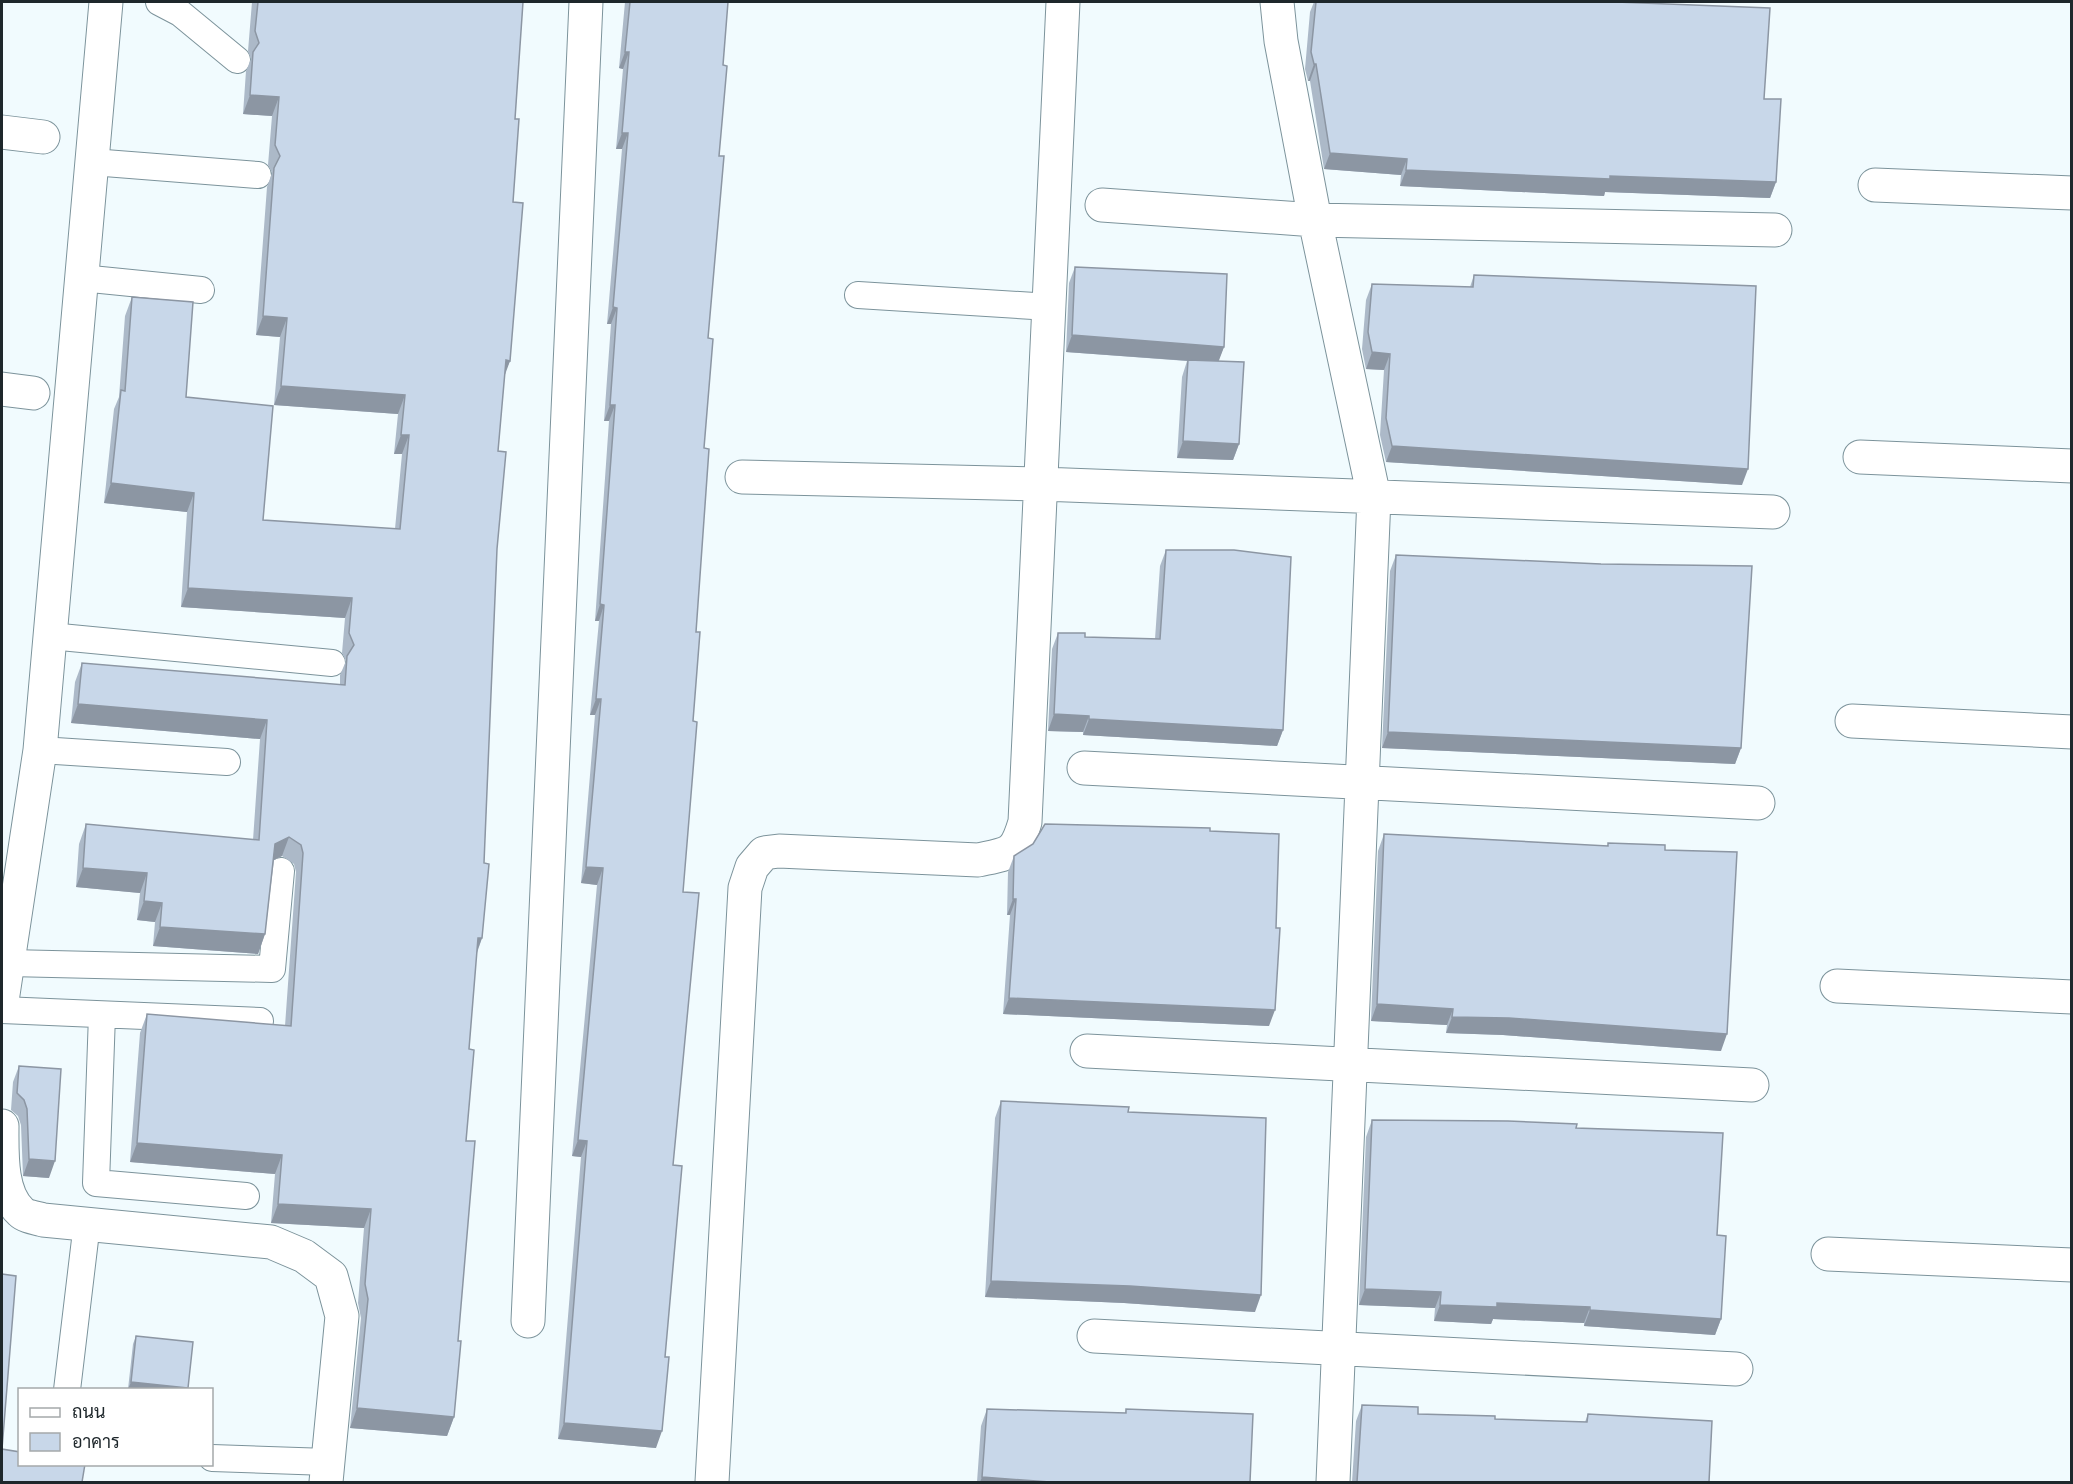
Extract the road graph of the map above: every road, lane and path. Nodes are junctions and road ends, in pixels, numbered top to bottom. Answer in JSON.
{"nodes":[{"id":1,"x":106,"y":2,"type":"edge"},
{"id":2,"x":159,"y":2,"type":"edge"},
{"id":3,"x":586,"y":2,"type":"edge"},
{"id":4,"x":1063,"y":2,"type":"edge"},
{"id":5,"x":1277,"y":2,"type":"edge"},
{"id":6,"x":237,"y":60,"type":"dead end"},
{"id":7,"x":2,"y":132,"type":"edge"},
{"id":8,"x":43,"y":137,"type":"dead end"},
{"id":9,"x":92,"y":162,"type":"junction"},
{"id":10,"x":258,"y":175,"type":"dead end"},
{"id":11,"x":1875,"y":185,"type":"dead end"},
{"id":12,"x":2072,"y":193,"type":"edge"},
{"id":13,"x":1102,"y":206,"type":"dead end"},
{"id":14,"x":1315,"y":220,"type":"junction"},
{"id":15,"x":1776,"y":230,"type":"dead end"},
{"id":16,"x":81,"y":278,"type":"junction"},
{"id":17,"x":201,"y":290,"type":"dead end"},
{"id":18,"x":858,"y":296,"type":"dead end"},
{"id":19,"x":1050,"y":307,"type":"junction"},
{"id":20,"x":1860,"y":457,"type":"dead end"},
{"id":21,"x":2072,"y":466,"type":"edge"},
{"id":22,"x":742,"y":477,"type":"dead end"},
{"id":23,"x":1041,"y":484,"type":"junction"},
{"id":24,"x":1374,"y":496,"type":"junction"},
{"id":25,"x":1773,"y":512,"type":"dead end"},
{"id":26,"x":50,"y":636,"type":"junction"},
{"id":27,"x":332,"y":663,"type":"dead end"},
{"id":28,"x":1852,"y":721,"type":"dead end"},
{"id":29,"x":2072,"y":732,"type":"edge"},
{"id":30,"x":40,"y":750,"type":"junction"},
{"id":31,"x":227,"y":762,"type":"dead end"},
{"id":32,"x":1084,"y":768,"type":"dead end"},
{"id":33,"x":1361,"y":783,"type":"junction"},
{"id":34,"x":1758,"y":803,"type":"dead end"},
{"id":35,"x":281,"y":871,"type":"edge"},
{"id":36,"x":9,"y":963,"type":"junction"},
{"id":37,"x":1837,"y":986,"type":"dead end"},
{"id":38,"x":2072,"y":997,"type":"edge"},
{"id":39,"x":2,"y":1001,"type":"edge"},
{"id":40,"x":2,"y":1010,"type":"edge"},
{"id":41,"x":102,"y":1015,"type":"junction"},
{"id":42,"x":260,"y":1021,"type":"edge"},
{"id":43,"x":1087,"y":1051,"type":"dead end"},
{"id":44,"x":1351,"y":1064,"type":"junction"},
{"id":45,"x":1752,"y":1085,"type":"dead end"},
{"id":46,"x":2,"y":1126,"type":"edge"},
{"id":47,"x":246,"y":1196,"type":"dead end"},
{"id":48,"x":87,"y":1223,"type":"junction"},
{"id":49,"x":1828,"y":1254,"type":"dead end"},
{"id":50,"x":2072,"y":1264,"type":"edge"},
{"id":51,"x":528,"y":1321,"type":"dead end"},
{"id":52,"x":1094,"y":1336,"type":"dead end"},
{"id":53,"x":1339,"y":1348,"type":"junction"},
{"id":54,"x":1736,"y":1369,"type":"dead end"},
{"id":55,"x":67,"y":1388,"type":"edge"},
{"id":56,"x":213,"y":1458,"type":"edge"},
{"id":57,"x":327,"y":1472,"type":"edge"},
{"id":58,"x":712,"y":1482,"type":"edge"},
{"id":59,"x":1333,"y":1482,"type":"edge"}],
"edges":[{"from":1,"to":9,"type":"street"},
{"from":2,"to":6,"type":"lane"},
{"from":3,"to":51,"type":"street"},
{"from":4,"to":19,"type":"street"},
{"from":5,"to":14,"type":"street"},
{"from":7,"to":8,"type":"street"},
{"from":9,"to":10,"type":"lane"},
{"from":9,"to":16,"type":"street"},
{"from":11,"to":12,"type":"street"},
{"from":13,"to":14,"type":"street"},
{"from":14,"to":15,"type":"street"},
{"from":14,"to":24,"type":"street"},
{"from":16,"to":17,"type":"lane"},
{"from":16,"to":26,"type":"street"},
{"from":18,"to":19,"type":"lane"},
{"from":19,"to":23,"type":"street"},
{"from":20,"to":21,"type":"street"},
{"from":22,"to":23,"type":"street"},
{"from":23,"to":24,"type":"street"},
{"from":23,"to":58,"type":"street"},
{"from":24,"to":25,"type":"street"},
{"from":24,"to":33,"type":"street"},
{"from":26,"to":27,"type":"lane"},
{"from":26,"to":30,"type":"street"},
{"from":28,"to":29,"type":"street"},
{"from":30,"to":31,"type":"lane"},
{"from":30,"to":36,"type":"street"},
{"from":32,"to":33,"type":"street"},
{"from":33,"to":34,"type":"street"},
{"from":33,"to":44,"type":"street"},
{"from":35,"to":36,"type":"lane"},
{"from":36,"to":39,"type":"street"},
{"from":37,"to":38,"type":"street"},
{"from":40,"to":41,"type":"lane"},
{"from":41,"to":42,"type":"lane"},
{"from":41,"to":47,"type":"lane"},
{"from":43,"to":44,"type":"street"},
{"from":44,"to":45,"type":"street"},
{"from":44,"to":53,"type":"street"},
{"from":46,"to":48,"type":"street"},
{"from":48,"to":55,"type":"lane"},
{"from":48,"to":57,"type":"street"},
{"from":49,"to":50,"type":"street"},
{"from":52,"to":53,"type":"street"},
{"from":53,"to":54,"type":"street"},
{"from":53,"to":59,"type":"street"},
{"from":56,"to":57,"type":"lane"}]}
